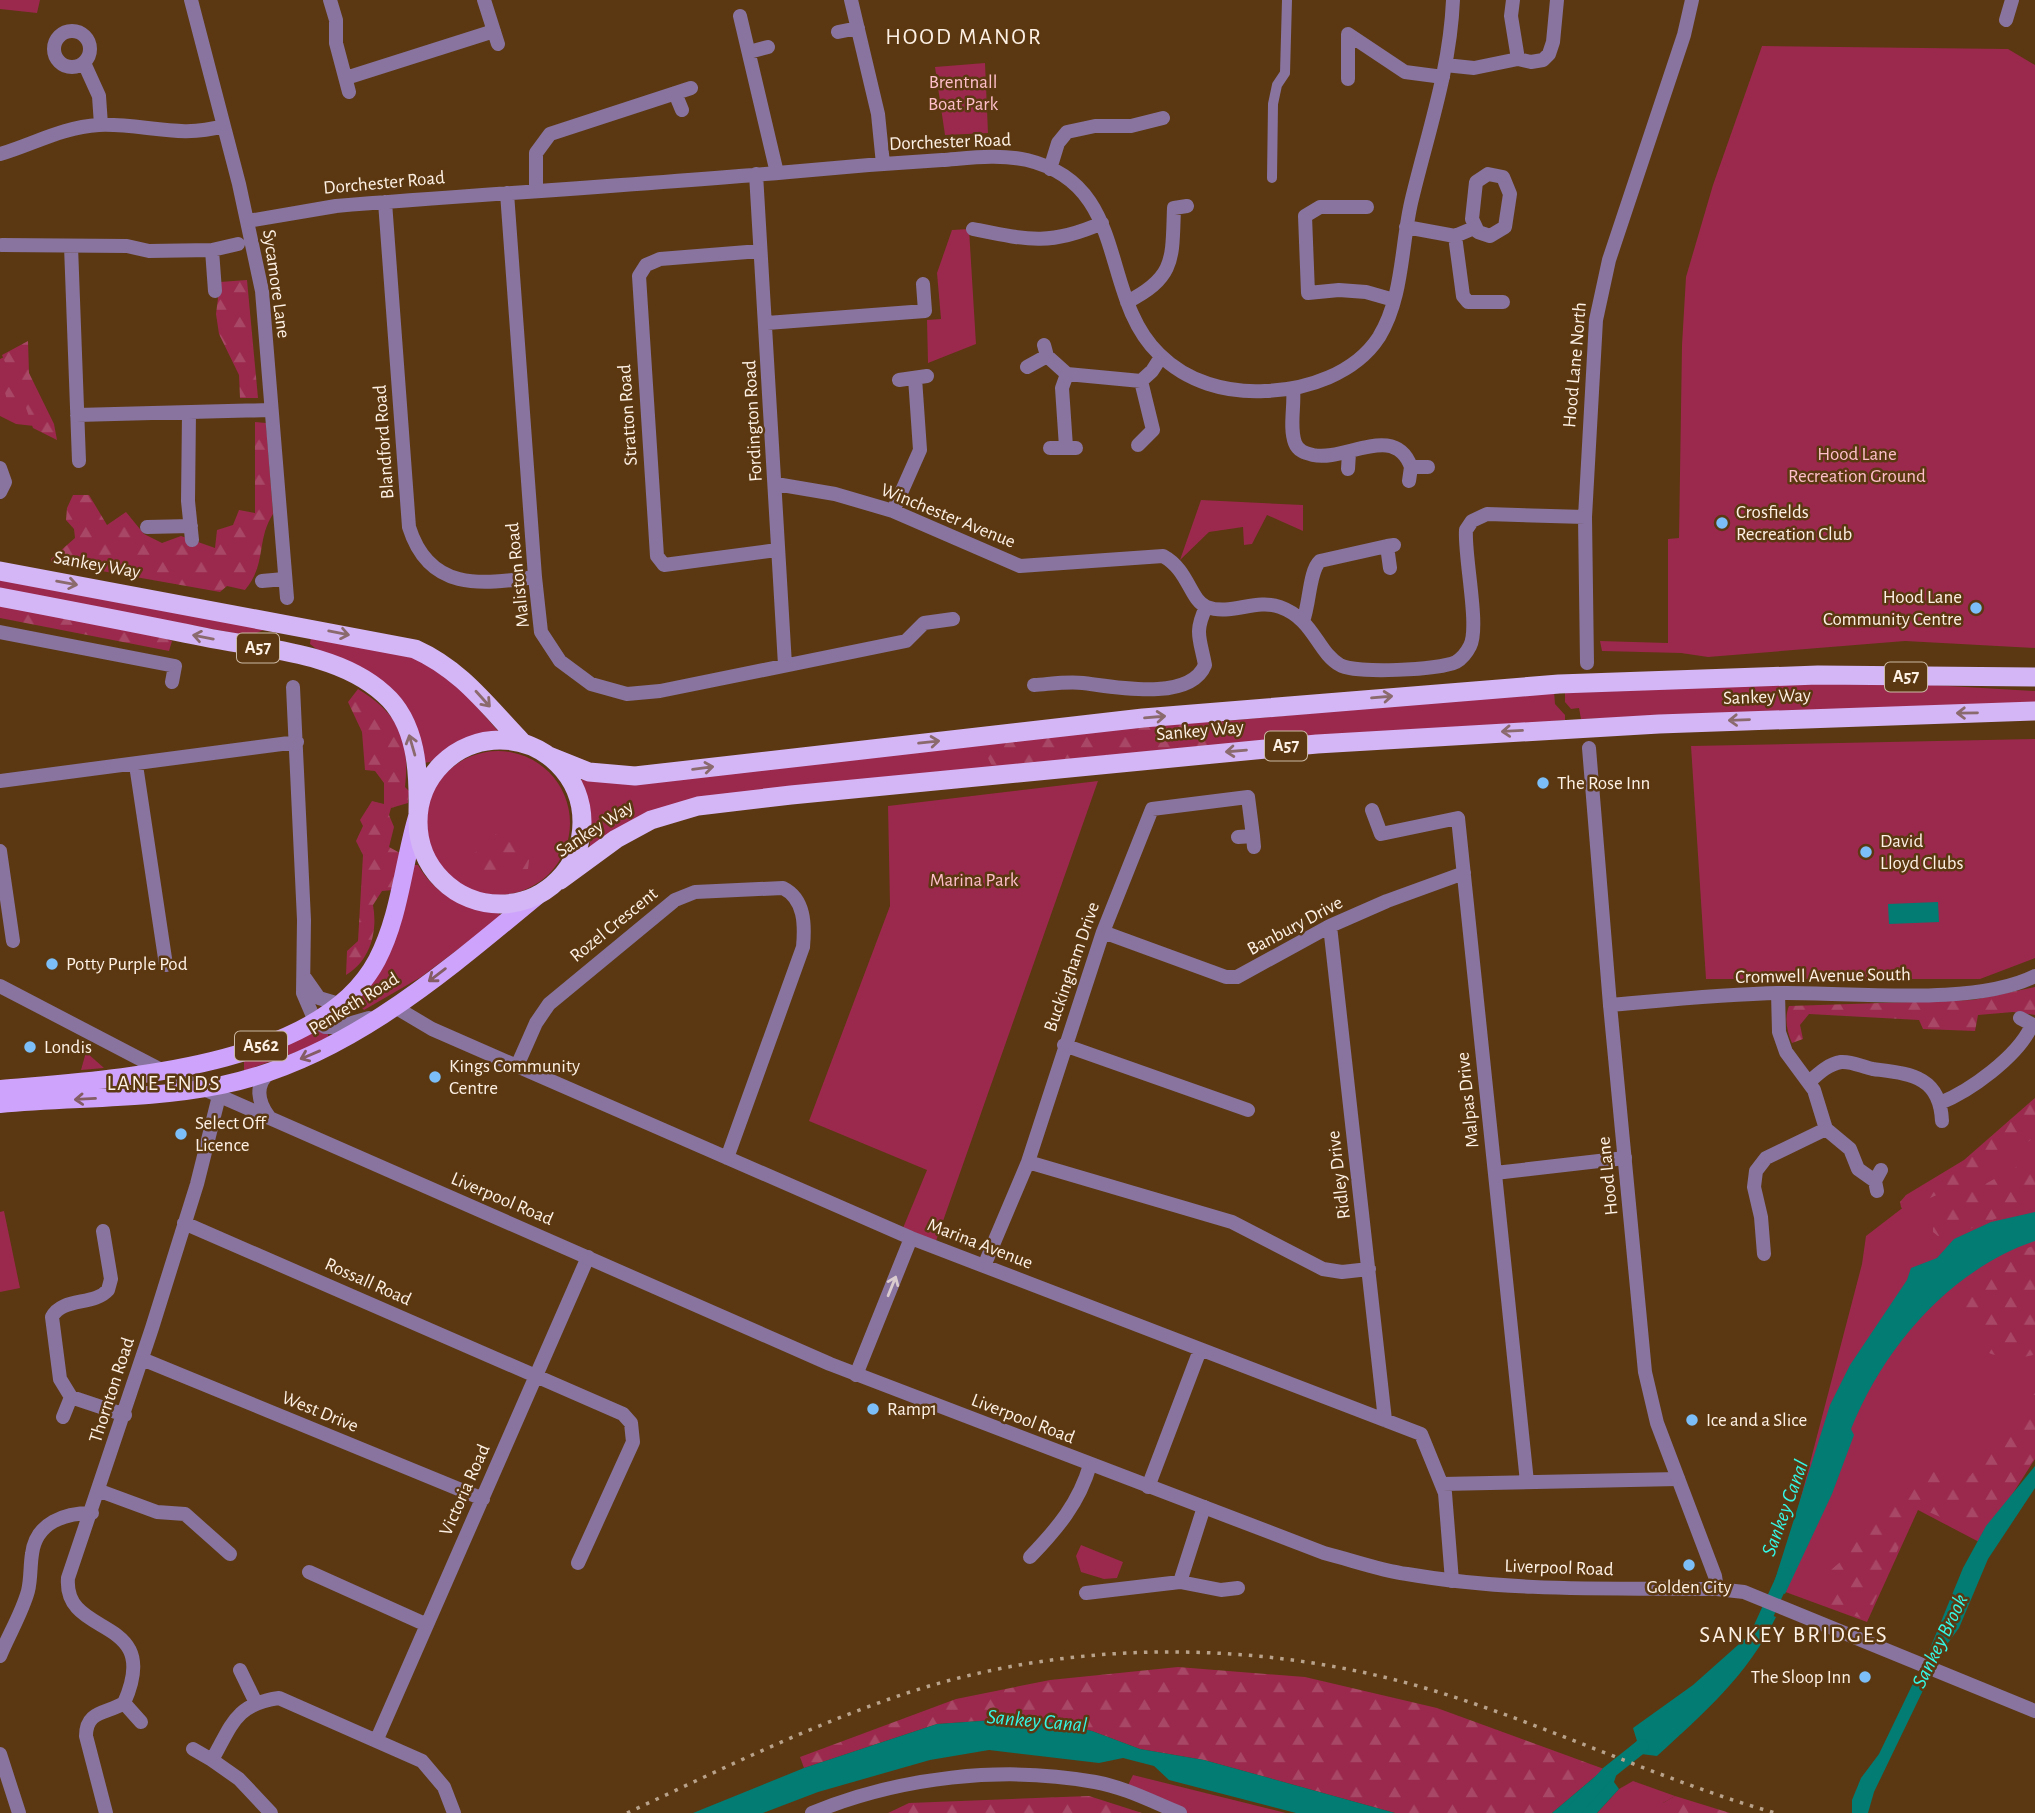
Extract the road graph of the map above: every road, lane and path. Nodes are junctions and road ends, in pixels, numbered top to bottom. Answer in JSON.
{"nodes":[{"id":1,"x":191,"y":0,"type":"edge"},
{"id":2,"x":330,"y":0,"type":"edge"},
{"id":3,"x":484,"y":0,"type":"edge"},
{"id":4,"x":851,"y":0,"type":"edge"},
{"id":5,"x":1287,"y":0,"type":"edge"},
{"id":6,"x":1453,"y":0,"type":"edge"},
{"id":7,"x":1513,"y":0,"type":"edge"},
{"id":8,"x":1557,"y":0,"type":"edge"},
{"id":9,"x":1692,"y":0,"type":"edge"},
{"id":10,"x":2012,"y":0,"type":"edge"},
{"id":11,"x":740,"y":16,"type":"dead end"},
{"id":12,"x":2006,"y":20,"type":"dead end"},
{"id":13,"x":858,"y":28,"type":"junction"},
{"id":14,"x":838,"y":32,"type":"dead end"},
{"id":15,"x":768,"y":47,"type":"dead end"},
{"id":16,"x":749,"y":52,"type":"junction"},
{"id":17,"x":1518,"y":59,"type":"junction"},
{"id":18,"x":84,"y":63,"type":"dead end"},
{"id":19,"x":1444,"y":71,"type":"junction"},
{"id":20,"x":1348,"y":79,"type":"dead end"},
{"id":21,"x":691,"y":88,"type":"dead end"},
{"id":22,"x":675,"y":93,"type":"junction"},
{"id":23,"x":682,"y":110,"type":"dead end"},
{"id":24,"x":1163,"y":118,"type":"dead end"},
{"id":25,"x":102,"y":125,"type":"junction"},
{"id":26,"x":223,"y":126,"type":"junction"},
{"id":27,"x":0,"y":154,"type":"edge"},
{"id":28,"x":883,"y":164,"type":"junction"},
{"id":29,"x":1050,"y":169,"type":"junction"},
{"id":30,"x":777,"y":173,"type":"junction"},
{"id":31,"x":756,"y":174,"type":"junction"},
{"id":32,"x":1272,"y":178,"type":"dead end"},
{"id":33,"x":536,"y":191,"type":"junction"},
{"id":34,"x":507,"y":192,"type":"junction"},
{"id":35,"x":385,"y":202,"type":"junction"},
{"id":36,"x":1187,"y":206,"type":"dead end"},
{"id":37,"x":1367,"y":207,"type":"dead end"},
{"id":38,"x":248,"y":221,"type":"junction"},
{"id":39,"x":1102,"y":223,"type":"junction"},
{"id":40,"x":1406,"y":227,"type":"junction"},
{"id":41,"x":1474,"y":228,"type":"dead end"},
{"id":42,"x":973,"y":229,"type":"dead end"},
{"id":43,"x":1455,"y":236,"type":"junction"},
{"id":44,"x":238,"y":244,"type":"dead end"},
{"id":45,"x":2,"y":246,"type":"dead end"},
{"id":46,"x":71,"y":246,"type":"junction"},
{"id":47,"x":212,"y":250,"type":"junction"},
{"id":48,"x":760,"y":251,"type":"junction"},
{"id":49,"x":923,"y":284,"type":"dead end"},
{"id":50,"x":215,"y":291,"type":"dead end"},
{"id":51,"x":1394,"y":300,"type":"junction"},
{"id":52,"x":1127,"y":302,"type":"junction"},
{"id":53,"x":1503,"y":302,"type":"dead end"},
{"id":54,"x":767,"y":323,"type":"junction"},
{"id":55,"x":1161,"y":357,"type":"junction"},
{"id":56,"x":1027,"y":368,"type":"dead end"},
{"id":57,"x":1067,"y":374,"type":"junction"},
{"id":58,"x":899,"y":380,"type":"dead end"},
{"id":59,"x":1141,"y":381,"type":"junction"},
{"id":60,"x":1293,"y":388,"type":"junction"},
{"id":61,"x":270,"y":410,"type":"junction"},
{"id":62,"x":190,"y":413,"type":"junction"},
{"id":63,"x":77,"y":415,"type":"junction"},
{"id":64,"x":1138,"y":445,"type":"dead end"},
{"id":65,"x":1050,"y":448,"type":"dead end"},
{"id":66,"x":1349,"y":453,"type":"junction"},
{"id":67,"x":79,"y":461,"type":"dead end"},
{"id":68,"x":1428,"y":467,"type":"dead end"},
{"id":69,"x":0,"y":468,"type":"edge"},
{"id":70,"x":1348,"y":469,"type":"dead end"},
{"id":71,"x":776,"y":484,"type":"junction"},
{"id":72,"x":0,"y":492,"type":"edge"},
{"id":73,"x":893,"y":511,"type":"junction"},
{"id":74,"x":1585,"y":517,"type":"junction"},
{"id":75,"x":147,"y":527,"type":"dead end"},
{"id":76,"x":777,"y":550,"type":"junction"},
{"id":77,"x":1390,"y":568,"type":"dead end"},
{"id":78,"x":0,"y":571,"type":"edge"},
{"id":79,"x":535,"y":577,"type":"junction"},
{"id":80,"x":284,"y":579,"type":"junction"},
{"id":81,"x":262,"y":581,"type":"dead end"},
{"id":82,"x":0,"y":597,"type":"edge"},
{"id":83,"x":287,"y":598,"type":"dead end"},
{"id":84,"x":1206,"y":607,"type":"junction"},
{"id":85,"x":953,"y":620,"type":"dead end"},
{"id":86,"x":1303,"y":621,"type":"junction"},
{"id":87,"x":289,"y":624,"type":"junction"},
{"id":88,"x":0,"y":632,"type":"edge"},
{"id":89,"x":292,"y":654,"type":"junction"},
{"id":90,"x":1587,"y":663,"type":"dead end"},
{"id":91,"x":785,"y":665,"type":"junction"},
{"id":92,"x":2035,"y":677,"type":"edge"},
{"id":93,"x":1994,"y":678,"type":"junction"},
{"id":94,"x":172,"y":682,"type":"dead end"},
{"id":95,"x":2035,"y":682,"type":"edge"},
{"id":96,"x":1034,"y":685,"type":"dead end"},
{"id":97,"x":293,"y":687,"type":"dead end"},
{"id":98,"x":2035,"y":711,"type":"edge"},
{"id":99,"x":297,"y":742,"type":"junction"},
{"id":100,"x":523,"y":743,"type":"junction"},
{"id":101,"x":1589,"y":748,"type":"dead end"},
{"id":102,"x":549,"y":756,"type":"junction"},
{"id":103,"x":136,"y":765,"type":"junction"},
{"id":104,"x":0,"y":781,"type":"edge"},
{"id":105,"x":1373,"y":810,"type":"dead end"},
{"id":106,"x":417,"y":815,"type":"junction"},
{"id":107,"x":1238,"y":837,"type":"dead end"},
{"id":108,"x":0,"y":851,"type":"edge"},
{"id":109,"x":1464,"y":873,"type":"junction"},
{"id":110,"x":560,"y":880,"type":"junction"},
{"id":111,"x":537,"y":896,"type":"junction"},
{"id":112,"x":1330,"y":926,"type":"junction"},
{"id":113,"x":1103,"y":932,"type":"junction"},
{"id":114,"x":15,"y":933,"type":"dead end"},
{"id":115,"x":166,"y":965,"type":"dead end"},
{"id":116,"x":2035,"y":976,"type":"edge"},
{"id":117,"x":305,"y":977,"type":"junction"},
{"id":118,"x":0,"y":986,"type":"edge"},
{"id":119,"x":1778,"y":993,"type":"junction"},
{"id":120,"x":340,"y":1004,"type":"junction"},
{"id":121,"x":1610,"y":1005,"type":"junction"},
{"id":122,"x":392,"y":1008,"type":"junction"},
{"id":123,"x":316,"y":1021,"type":"junction"},
{"id":124,"x":2029,"y":1024,"type":"edge"},
{"id":125,"x":1064,"y":1045,"type":"junction"},
{"id":126,"x":517,"y":1066,"type":"junction"},
{"id":127,"x":164,"y":1072,"type":"junction"},
{"id":128,"x":270,"y":1072,"type":"junction"},
{"id":129,"x":1809,"y":1082,"type":"junction"},
{"id":130,"x":202,"y":1088,"type":"junction"},
{"id":131,"x":6,"y":1096,"type":"edge"},
{"id":132,"x":219,"y":1096,"type":"junction"},
{"id":133,"x":1940,"y":1103,"type":"junction"},
{"id":134,"x":1248,"y":1110,"type":"dead end"},
{"id":135,"x":269,"y":1117,"type":"junction"},
{"id":136,"x":1942,"y":1121,"type":"dead end"},
{"id":137,"x":1826,"y":1129,"type":"junction"},
{"id":138,"x":727,"y":1157,"type":"junction"},
{"id":139,"x":1625,"y":1157,"type":"junction"},
{"id":140,"x":1028,"y":1162,"type":"junction"},
{"id":141,"x":1496,"y":1173,"type":"junction"},
{"id":142,"x":1878,"y":1181,"type":"dead end"},
{"id":143,"x":184,"y":1223,"type":"junction"},
{"id":144,"x":102,"y":1229,"type":"dead end"},
{"id":145,"x":911,"y":1237,"type":"junction"},
{"id":146,"x":1764,"y":1254,"type":"dead end"},
{"id":147,"x":588,"y":1257,"type":"junction"},
{"id":148,"x":984,"y":1266,"type":"junction"},
{"id":149,"x":1369,"y":1269,"type":"junction"},
{"id":150,"x":1200,"y":1350,"type":"junction"},
{"id":151,"x":142,"y":1359,"type":"junction"},
{"id":152,"x":856,"y":1375,"type":"junction"},
{"id":153,"x":536,"y":1377,"type":"junction"},
{"id":154,"x":71,"y":1398,"type":"junction"},
{"id":155,"x":125,"y":1415,"type":"junction"},
{"id":156,"x":63,"y":1417,"type":"dead end"},
{"id":157,"x":1385,"y":1420,"type":"junction"},
{"id":158,"x":1090,"y":1465,"type":"junction"},
{"id":159,"x":1678,"y":1479,"type":"junction"},
{"id":160,"x":1527,"y":1482,"type":"junction"},
{"id":161,"x":1443,"y":1484,"type":"junction"},
{"id":162,"x":1148,"y":1486,"type":"junction"},
{"id":163,"x":100,"y":1491,"type":"junction"},
{"id":164,"x":482,"y":1500,"type":"junction"},
{"id":165,"x":1205,"y":1507,"type":"junction"},
{"id":166,"x":92,"y":1513,"type":"junction"},
{"id":167,"x":230,"y":1554,"type":"dead end"},
{"id":168,"x":1030,"y":1557,"type":"dead end"},
{"id":169,"x":578,"y":1563,"type":"dead end"},
{"id":170,"x":309,"y":1572,"type":"dead end"},
{"id":171,"x":1452,"y":1581,"type":"junction"},
{"id":172,"x":1180,"y":1582,"type":"junction"},
{"id":173,"x":1238,"y":1588,"type":"dead end"},
{"id":174,"x":1717,"y":1589,"type":"junction"},
{"id":175,"x":1086,"y":1593,"type":"dead end"},
{"id":176,"x":427,"y":1625,"type":"junction"},
{"id":177,"x":0,"y":1656,"type":"edge"},
{"id":178,"x":240,"y":1671,"type":"dead end"},
{"id":179,"x":256,"y":1701,"type":"junction"},
{"id":180,"x":124,"y":1703,"type":"junction"},
{"id":181,"x":2035,"y":1711,"type":"edge"},
{"id":182,"x":141,"y":1722,"type":"dead end"},
{"id":183,"x":377,"y":1739,"type":"junction"},
{"id":184,"x":193,"y":1749,"type":"dead end"},
{"id":185,"x":0,"y":1754,"type":"edge"},
{"id":186,"x":212,"y":1760,"type":"junction"},
{"id":187,"x":19,"y":1813,"type":"edge"},
{"id":188,"x":106,"y":1813,"type":"edge"},
{"id":189,"x":271,"y":1813,"type":"edge"},
{"id":190,"x":454,"y":1813,"type":"edge"},
{"id":191,"x":812,"y":1813,"type":"edge"},
{"id":192,"x":1180,"y":1813,"type":"edge"}],
"edges":[{"from":1,"to":26,"type":"street","name":"Sycamore Lane"},
{"from":2,"to":3,"type":"street"},
{"from":4,"to":13,"type":"street"},
{"from":5,"to":32,"type":"street"},
{"from":6,"to":19,"type":"street","name":"Dorchester Road"},
{"from":7,"to":17,"type":"street"},
{"from":8,"to":17,"type":"street"},
{"from":9,"to":74,"type":"street","name":"Hood Lane North"},
{"from":10,"to":12,"type":"street"},
{"from":11,"to":16,"type":"street"},
{"from":13,"to":14,"type":"street"},
{"from":13,"to":28,"type":"street"},
{"from":15,"to":16,"type":"street"},
{"from":16,"to":30,"type":"street"},
{"from":17,"to":19,"type":"street"},
{"from":18,"to":25,"type":"street"},
{"from":19,"to":20,"type":"street"},
{"from":19,"to":40,"type":"street","name":"Dorchester Road"},
{"from":21,"to":22,"type":"street"},
{"from":22,"to":23,"type":"street"},
{"from":22,"to":33,"type":"street"},
{"from":24,"to":29,"type":"street"},
{"from":25,"to":26,"type":"street"},
{"from":25,"to":27,"type":"street"},
{"from":26,"to":38,"type":"street","name":"Sycamore Lane"},
{"from":28,"to":29,"type":"street","name":"Dorchester Road"},
{"from":28,"to":30,"type":"street","name":"Dorchester Road"},
{"from":29,"to":39,"type":"street","name":"Dorchester Road"},
{"from":30,"to":31,"type":"street","name":"Dorchester Road"},
{"from":31,"to":33,"type":"street","name":"Dorchester Road"},
{"from":31,"to":48,"type":"street","name":"Fordington Road"},
{"from":33,"to":34,"type":"street","name":"Dorchester Road"},
{"from":34,"to":35,"type":"street","name":"Dorchester Road"},
{"from":34,"to":79,"type":"street","name":"Maliston Road"},
{"from":35,"to":38,"type":"street","name":"Dorchester Road"},
{"from":35,"to":79,"type":"street","name":"Blandford Road"},
{"from":36,"to":52,"type":"street"},
{"from":37,"to":51,"type":"street"},
{"from":38,"to":61,"type":"street","name":"Sycamore Lane"},
{"from":39,"to":42,"type":"street"},
{"from":39,"to":52,"type":"street","name":"Dorchester Road"},
{"from":40,"to":43,"type":"street"},
{"from":40,"to":51,"type":"street","name":"Dorchester Road"},
{"from":41,"to":43,"type":"street"},
{"from":43,"to":53,"type":"street"},
{"from":44,"to":47,"type":"street"},
{"from":45,"to":46,"type":"street"},
{"from":46,"to":47,"type":"street"},
{"from":46,"to":63,"type":"street"},
{"from":47,"to":50,"type":"street"},
{"from":48,"to":54,"type":"street","name":"Fordington Road"},
{"from":48,"to":76,"type":"street","name":"Stratton Road"},
{"from":49,"to":54,"type":"street"},
{"from":51,"to":60,"type":"street","name":"Dorchester Road"},
{"from":52,"to":55,"type":"street","name":"Dorchester Road"},
{"from":54,"to":71,"type":"street","name":"Fordington Road"},
{"from":55,"to":59,"type":"street"},
{"from":55,"to":60,"type":"street","name":"Dorchester Road"},
{"from":56,"to":57,"type":"street"},
{"from":57,"to":59,"type":"street"},
{"from":57,"to":65,"type":"street"},
{"from":58,"to":73,"type":"street"},
{"from":59,"to":64,"type":"street"},
{"from":60,"to":66,"type":"street"},
{"from":61,"to":62,"type":"street"},
{"from":61,"to":80,"type":"street","name":"Sycamore Lane"},
{"from":62,"to":63,"type":"street"},
{"from":62,"to":75,"type":"street"},
{"from":63,"to":67,"type":"street"},
{"from":66,"to":68,"type":"street"},
{"from":66,"to":70,"type":"street"},
{"from":69,"to":72,"type":"street"},
{"from":71,"to":73,"type":"street","name":"Winchester Avenue"},
{"from":71,"to":76,"type":"street","name":"Fordington Road"},
{"from":73,"to":84,"type":"street","name":"Winchester Avenue"},
{"from":74,"to":86,"type":"street"},
{"from":74,"to":90,"type":"street","name":"Hood Lane North"},
{"from":76,"to":91,"type":"street","name":"Fordington Road"},
{"from":77,"to":86,"type":"street"},
{"from":78,"to":87,"type":"highway","name":"Sankey Way","number":"A57","one_way":true},
{"from":79,"to":91,"type":"street","name":"Maliston Road"},
{"from":80,"to":81,"type":"street"},
{"from":80,"to":83,"type":"street","name":"Sycamore Lane"},
{"from":89,"to":82,"type":"highway","number":"A57","one_way":true},
{"from":84,"to":86,"type":"street"},
{"from":84,"to":96,"type":"street"},
{"from":85,"to":91,"type":"street","name":"Maliston Road"},
{"from":87,"to":89,"type":"highway"},
{"from":87,"to":100,"type":"highway","name":"Sankey Way","number":"A57","one_way":true},
{"from":88,"to":94,"type":"street"},
{"from":106,"to":89,"type":"highway","number":"A57","one_way":true},
{"from":92,"to":93,"type":"highway","name":"Sankey Way","number":"A57"},
{"from":93,"to":95,"type":"street","number":"A57"},
{"from":102,"to":93,"type":"highway","name":"Sankey Way","number":"A57","one_way":true},
{"from":97,"to":99,"type":"street"},
{"from":98,"to":110,"type":"highway","name":"Sankey Way","number":"A57","one_way":true},
{"from":99,"to":103,"type":"street"},
{"from":99,"to":117,"type":"street"},
{"from":100,"to":102,"type":"highway","number":"A57"},
{"from":100,"to":106,"type":"highway","number":"A57"},
{"from":101,"to":121,"type":"street","name":"Hood Lane"},
{"from":102,"to":110,"type":"highway","number":"A57"},
{"from":103,"to":104,"type":"street"},
{"from":103,"to":115,"type":"street"},
{"from":105,"to":109,"type":"street","name":"Malpas Drive"},
{"from":106,"to":111,"type":"highway","number":"A57"},
{"from":106,"to":120,"type":"main road","name":"Penketh Road","number":"A562"},
{"from":107,"to":113,"type":"street","name":"Buckingham Drive"},
{"from":108,"to":114,"type":"street"},
{"from":109,"to":112,"type":"street","name":"Banbury Drive"},
{"from":109,"to":141,"type":"street","name":"Malpas Drive"},
{"from":110,"to":111,"type":"highway","number":"A57"},
{"from":111,"to":122,"type":"main road","name":"Penketh Road","number":"A562","one_way":true},
{"from":112,"to":113,"type":"street","name":"Banbury Drive"},
{"from":112,"to":149,"type":"street","name":"Ridley Drive"},
{"from":113,"to":125,"type":"street","name":"Buckingham Drive"},
{"from":116,"to":119,"type":"street","name":"Cromwell Avenue South"},
{"from":117,"to":120,"type":"street"},
{"from":117,"to":123,"type":"street"},
{"from":118,"to":127,"type":"street","name":"Liverpool Road"},
{"from":119,"to":121,"type":"street","name":"Cromwell Avenue South"},
{"from":119,"to":129,"type":"street"},
{"from":120,"to":123,"type":"main road","name":"Penketh Road","number":"A562"},
{"from":121,"to":139,"type":"street","name":"Hood Lane"},
{"from":122,"to":123,"type":"street"},
{"from":122,"to":126,"type":"street","name":"Marina Avenue"},
{"from":122,"to":128,"type":"main road","name":"Penketh Road","number":"A562","one_way":true},
{"from":123,"to":127,"type":"main road","name":"Penketh Road","number":"A562"},
{"from":124,"to":133,"type":"street"},
{"from":125,"to":134,"type":"street"},
{"from":125,"to":140,"type":"street","name":"Buckingham Drive"},
{"from":126,"to":138,"type":"street","name":"Marina Avenue"},
{"from":126,"to":138,"type":"street","name":"Rozel Crescent"},
{"from":127,"to":130,"type":"street","name":"Liverpool Road"},
{"from":127,"to":131,"type":"main road","name":"Penketh Road","number":"A562"},
{"from":128,"to":130,"type":"main road","name":"Penketh Road","number":"A562"},
{"from":128,"to":135,"type":"street"},
{"from":129,"to":133,"type":"street"},
{"from":129,"to":137,"type":"street"},
{"from":130,"to":131,"type":"main road","name":"Penketh Road","number":"A562","one_way":true},
{"from":130,"to":132,"type":"street","name":"Liverpool Road"},
{"from":132,"to":135,"type":"street","name":"Liverpool Road"},
{"from":132,"to":143,"type":"street","name":"Thornton Road"},
{"from":133,"to":136,"type":"street"},
{"from":135,"to":147,"type":"street","name":"Liverpool Road"},
{"from":137,"to":142,"type":"street"},
{"from":137,"to":146,"type":"street"},
{"from":138,"to":145,"type":"street","name":"Marina Avenue"},
{"from":139,"to":141,"type":"street"},
{"from":139,"to":159,"type":"street","name":"Hood Lane"},
{"from":140,"to":148,"type":"street","name":"Buckingham Drive"},
{"from":140,"to":149,"type":"street"},
{"from":141,"to":160,"type":"street","name":"Malpas Drive"},
{"from":143,"to":151,"type":"street","name":"Thornton Road"},
{"from":143,"to":153,"type":"street","name":"Rossall Road"},
{"from":144,"to":154,"type":"street"},
{"from":145,"to":148,"type":"street","name":"Marina Avenue"},
{"from":152,"to":145,"type":"street","one_way":true},
{"from":147,"to":152,"type":"street","name":"Liverpool Road"},
{"from":147,"to":153,"type":"street","name":"Victoria Road"},
{"from":148,"to":150,"type":"street","name":"Marina Avenue"},
{"from":149,"to":157,"type":"street","name":"Ridley Drive"},
{"from":150,"to":157,"type":"street","name":"Marina Avenue"},
{"from":150,"to":162,"type":"street"},
{"from":151,"to":155,"type":"street","name":"Thornton Road"},
{"from":151,"to":164,"type":"street","name":"West Drive"},
{"from":152,"to":158,"type":"street","name":"Liverpool Road"},
{"from":153,"to":164,"type":"street","name":"Victoria Road"},
{"from":153,"to":169,"type":"street","name":"Rossall Road"},
{"from":154,"to":155,"type":"street"},
{"from":154,"to":156,"type":"street"},
{"from":155,"to":163,"type":"street","name":"Thornton Road"},
{"from":157,"to":161,"type":"street","name":"Marina Avenue"},
{"from":158,"to":162,"type":"street","name":"Liverpool Road"},
{"from":158,"to":168,"type":"street"},
{"from":159,"to":160,"type":"street"},
{"from":159,"to":174,"type":"street","name":"Hood Lane"},
{"from":160,"to":161,"type":"street"},
{"from":161,"to":171,"type":"street","name":"Marina Avenue"},
{"from":162,"to":165,"type":"street","name":"Liverpool Road"},
{"from":163,"to":166,"type":"street","name":"Thornton Road"},
{"from":163,"to":167,"type":"street"},
{"from":164,"to":176,"type":"street","name":"Victoria Road"},
{"from":165,"to":171,"type":"street","name":"Liverpool Road"},
{"from":165,"to":172,"type":"street"},
{"from":166,"to":177,"type":"street"},
{"from":166,"to":180,"type":"street","name":"Thornton Road"},
{"from":170,"to":176,"type":"street"},
{"from":171,"to":174,"type":"street","name":"Liverpool Road"},
{"from":172,"to":173,"type":"street"},
{"from":172,"to":175,"type":"street"},
{"from":174,"to":181,"type":"street","name":"Liverpool Road"},
{"from":176,"to":183,"type":"street","name":"Victoria Road"},
{"from":178,"to":179,"type":"street"},
{"from":179,"to":183,"type":"street"},
{"from":179,"to":186,"type":"street"},
{"from":180,"to":182,"type":"street"},
{"from":180,"to":188,"type":"street"},
{"from":183,"to":190,"type":"street"},
{"from":184,"to":186,"type":"street"},
{"from":185,"to":187,"type":"street"},
{"from":186,"to":189,"type":"street"},
{"from":191,"to":192,"type":"street"}]}
